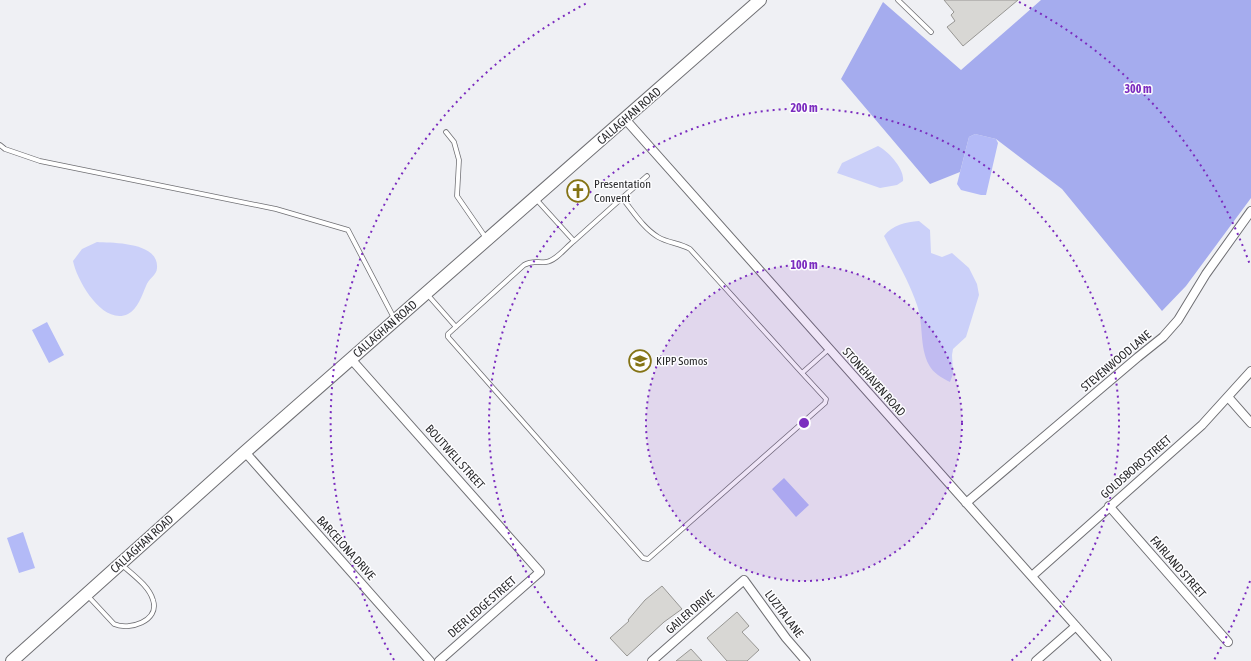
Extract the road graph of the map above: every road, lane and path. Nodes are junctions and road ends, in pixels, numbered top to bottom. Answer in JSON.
{"nodes":[{"id":1,"x":760,"y":0,"type":"edge"},
{"id":2,"x":898,"y":0,"type":"edge"},
{"id":3,"x":931,"y":32,"type":"dead end"},
{"id":4,"x":625,"y":119,"type":"junction"},
{"id":5,"x":446,"y":132,"type":"dead end"},
{"id":6,"x":0,"y":146,"type":"edge"},
{"id":7,"x":647,"y":176,"type":"dead end"},
{"id":8,"x":535,"y":198,"type":"junction"},
{"id":9,"x":622,"y":198,"type":"junction"},
{"id":10,"x":1251,"y":210,"type":"edge"},
{"id":11,"x":487,"y":240,"type":"junction"},
{"id":12,"x":574,"y":241,"type":"junction"},
{"id":13,"x":426,"y":293,"type":"junction"},
{"id":14,"x":395,"y":320,"type":"junction"},
{"id":15,"x":456,"y":327,"type":"junction"},
{"id":16,"x":829,"y":349,"type":"junction"},
{"id":17,"x":351,"y":359,"type":"junction"},
{"id":18,"x":1251,"y":371,"type":"edge"},
{"id":19,"x":802,"y":373,"type":"junction"},
{"id":20,"x":1228,"y":397,"type":"junction"},
{"id":21,"x":1251,"y":423,"type":"edge"},
{"id":22,"x":245,"y":452,"type":"junction"},
{"id":23,"x":966,"y":503,"type":"junction"},
{"id":24,"x":1109,"y":506,"type":"junction"},
{"id":25,"x":121,"y":563,"type":"junction"},
{"id":26,"x":540,"y":572,"type":"joint"},
{"id":27,"x":1032,"y":576,"type":"junction"},
{"id":28,"x":744,"y":580,"type":"joint"},
{"id":29,"x":86,"y":594,"type":"junction"},
{"id":30,"x":1076,"y":626,"type":"junction"},
{"id":31,"x":1228,"y":642,"type":"dead end"},
{"id":32,"x":12,"y":661,"type":"edge"},
{"id":33,"x":430,"y":661,"type":"edge"},
{"id":34,"x":439,"y":661,"type":"edge"},
{"id":35,"x":652,"y":661,"type":"edge"},
{"id":36,"x":806,"y":661,"type":"edge"},
{"id":37,"x":1036,"y":661,"type":"edge"},
{"id":38,"x":1106,"y":661,"type":"edge"}],
"edges":[{"from":1,"to":4,"type":"main road","name":"CALLAGHAN ROAD"},
{"from":2,"to":3,"type":"lane"},
{"from":4,"to":8,"type":"main road","name":"CALLAGHAN ROAD"},
{"from":4,"to":16,"type":"street","name":"STONEHAVEN ROAD"},
{"from":5,"to":11,"type":"lane"},
{"from":6,"to":14,"type":"lane"},
{"from":7,"to":9,"type":"lane"},
{"from":8,"to":11,"type":"main road","name":"CALLAGHAN ROAD"},
{"from":8,"to":12,"type":"lane"},
{"from":9,"to":12,"type":"lane"},
{"from":9,"to":19,"type":"lane"},
{"from":10,"to":23,"type":"street","name":"STEVENWOOD LANE"},
{"from":11,"to":13,"type":"main road","name":"CALLAGHAN ROAD"},
{"from":12,"to":15,"type":"lane"},
{"from":13,"to":14,"type":"main road","name":"CALLAGHAN ROAD"},
{"from":13,"to":15,"type":"lane"},
{"from":14,"to":17,"type":"main road","name":"CALLAGHAN ROAD"},
{"from":15,"to":19,"type":"lane"},
{"from":16,"to":19,"type":"lane"},
{"from":16,"to":23,"type":"street","name":"STONEHAVEN ROAD"},
{"from":17,"to":22,"type":"main road","name":"CALLAGHAN ROAD"},
{"from":17,"to":26,"type":"street","name":"BOUTWELL STREET"},
{"from":18,"to":20,"type":"street","name":"GOLDSBORO STREET"},
{"from":20,"to":21,"type":"street"},
{"from":20,"to":24,"type":"street","name":"GOLDSBORO STREET"},
{"from":22,"to":25,"type":"main road","name":"CALLAGHAN ROAD"},
{"from":22,"to":33,"type":"street","name":"BARCELONA DRIVE"},
{"from":23,"to":27,"type":"street","name":"STONEHAVEN ROAD"},
{"from":24,"to":27,"type":"street","name":"GOLDSBORO STREET"},
{"from":24,"to":31,"type":"street","name":"FAIRLAND STREET"},
{"from":25,"to":29,"type":"main road","name":"CALLAGHAN ROAD"},
{"from":25,"to":29,"type":"lane"},
{"from":26,"to":34,"type":"street","name":"DEER LEDGE STREET"},
{"from":27,"to":30,"type":"street","name":"STONEHAVEN ROAD"},
{"from":28,"to":35,"type":"street","name":"GAILER DRIVE"},
{"from":28,"to":36,"type":"street","name":"LUZITA LANE"},
{"from":29,"to":32,"type":"main road","name":"CALLAGHAN ROAD"},
{"from":30,"to":37,"type":"street"},
{"from":30,"to":38,"type":"street","name":"STONEHAVEN ROAD"}]}
